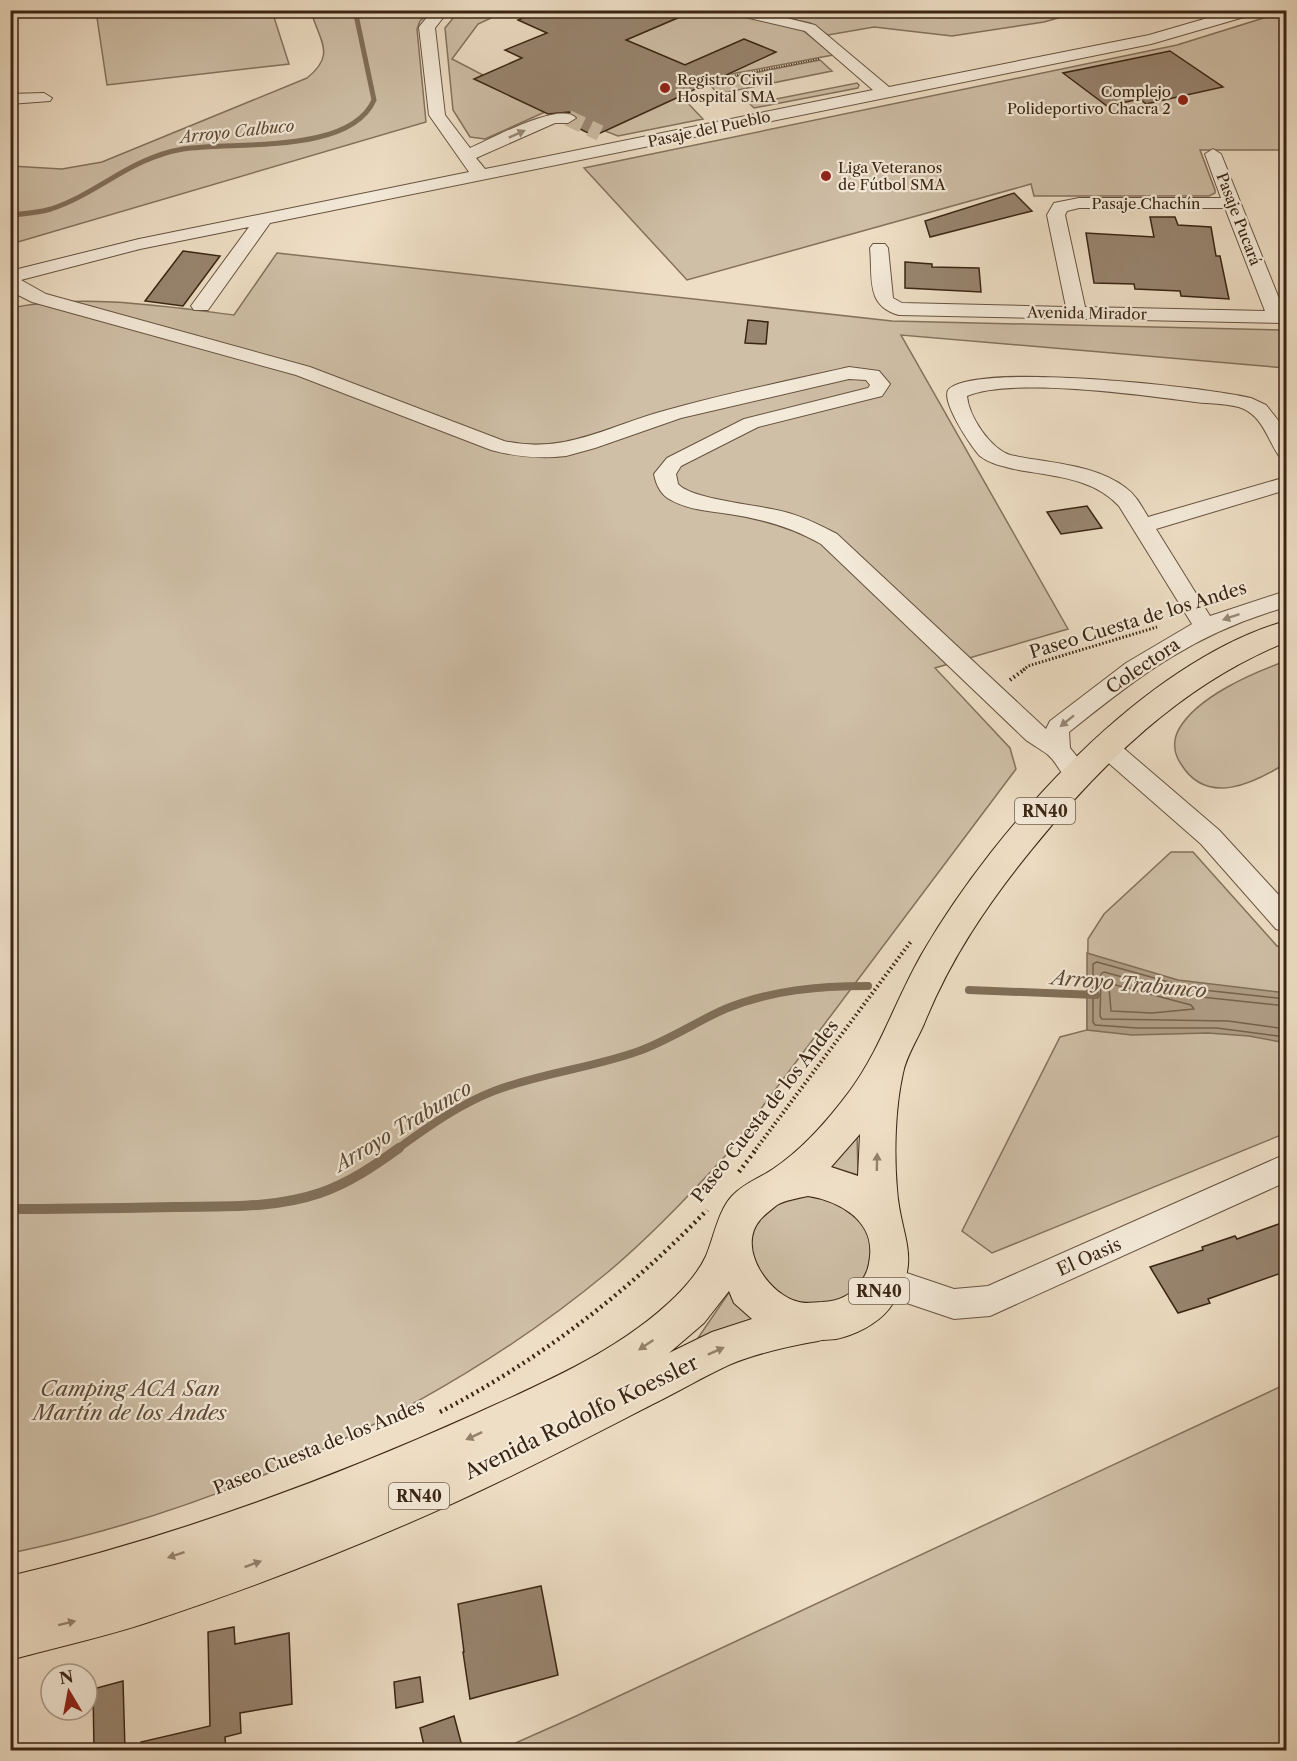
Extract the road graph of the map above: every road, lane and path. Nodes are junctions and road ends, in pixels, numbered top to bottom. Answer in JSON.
{"nodes":[{"id":1,"x":442,"y":10,"type":"edge"},
{"id":2,"x":733,"y":10,"type":"edge"},
{"id":3,"x":1253,"y":10,"type":"edge"},
{"id":4,"x":824,"y":58,"type":"dead end"},
{"id":5,"x":709,"y":85,"type":"dead end"},
{"id":6,"x":886,"y":93,"type":"junction"},
{"id":7,"x":44,"y":98,"type":"dead end"},
{"id":8,"x":10,"y":99,"type":"edge"},
{"id":9,"x":568,"y":118,"type":"tunnel mouth"},
{"id":10,"x":600,"y":133,"type":"tunnel mouth"},
{"id":11,"x":629,"y":146,"type":"junction"},
{"id":12,"x":1213,"y":154,"type":"dead end"},
{"id":13,"x":466,"y":156,"type":"junction"},
{"id":14,"x":481,"y":176,"type":"junction"},
{"id":15,"x":1233,"y":203,"type":"junction"},
{"id":16,"x":263,"y":220,"type":"junction"},
{"id":17,"x":879,"y":248,"type":"dead end"},
{"id":18,"x":10,"y":278,"type":"edge"},
{"id":19,"x":201,"y":306,"type":"dead end"},
{"id":20,"x":1077,"y":313,"type":"junction"},
{"id":21,"x":1282,"y":317,"type":"edge"},
{"id":22,"x":1287,"y":452,"type":"edge"},
{"id":23,"x":1287,"y":483,"type":"edge"},
{"id":24,"x":1143,"y":525,"type":"junction"},
{"id":25,"x":1287,"y":599,"type":"edge"},
{"id":26,"x":1202,"y":621,"type":"junction"},
{"id":27,"x":1287,"y":631,"type":"edge"},
{"id":28,"x":1011,"y":711,"type":"junction"},
{"id":29,"x":1105,"y":746,"type":"junction"},
{"id":30,"x":1058,"y":749,"type":"junction"},
{"id":31,"x":1078,"y":774,"type":"junction"},
{"id":32,"x":1287,"y":921,"type":"edge"},
{"id":33,"x":913,"y":939,"type":"dead end"},
{"id":34,"x":885,"y":1068,"type":"junction"},
{"id":35,"x":1287,"y":1168,"type":"edge"},
{"id":36,"x":737,"y":1175,"type":"dead end"},
{"id":37,"x":787,"y":1181,"type":"junction"},
{"id":38,"x":722,"y":1220,"type":"junction"},
{"id":39,"x":881,"y":1220,"type":"junction"},
{"id":40,"x":886,"y":1281,"type":"junction"},
{"id":41,"x":814,"y":1323,"type":"junction"},
{"id":42,"x":436,"y":1414,"type":"dead end"},
{"id":43,"x":10,"y":1599,"type":"edge"},
{"id":44,"x":10,"y":1637,"type":"edge"}],
"edges":[{"from":1,"to":13,"type":"street"},
{"from":2,"to":6,"type":"street"},
{"from":3,"to":6,"type":"street","name":"Pasaje del Pueblo"},
{"from":4,"to":5,"type":"path"},
{"from":6,"to":11,"type":"street","name":"Pasaje del Pueblo"},
{"from":7,"to":8,"type":"street"},
{"from":13,"to":9,"type":"street","one_way":true},
{"from":10,"to":11,"type":"street"},
{"from":11,"to":14,"type":"street","name":"Pasaje del Pueblo"},
{"from":12,"to":15,"type":"street","name":"Pasaje Pucará"},
{"from":13,"to":14,"type":"street"},
{"from":14,"to":16,"type":"street","name":"Pasaje del Pueblo"},
{"from":15,"to":20,"type":"street","name":"Pasaje Chachín"},
{"from":15,"to":21,"type":"street","name":"Pasaje Pucará"},
{"from":16,"to":18,"type":"street","name":"Pasaje del Pueblo"},
{"from":16,"to":19,"type":"street"},
{"from":17,"to":20,"type":"street","name":"Avenida Mirador"},
{"from":18,"to":28,"type":"street"},
{"from":20,"to":21,"type":"street","name":"Avenida Mirador"},
{"from":22,"to":24,"type":"street"},
{"from":23,"to":24,"type":"street"},
{"from":24,"to":26,"type":"street"},
{"from":25,"to":26,"type":"street","name":"Colectora","one_way":true},
{"from":26,"to":28,"type":"path","name":"Paseo Cuesta de los Andes"},
{"from":26,"to":30,"type":"street","name":"Colectora","one_way":true},
{"from":27,"to":29,"type":"main road","number":"RN40"},
{"from":28,"to":30,"type":"street"},
{"from":29,"to":31,"type":"main road","number":"RN40"},
{"from":29,"to":32,"type":"street"},
{"from":30,"to":31,"type":"street"},
{"from":31,"to":34,"type":"main road","number":"RN40"},
{"from":33,"to":36,"type":"path","name":"Paseo Cuesta de los Andes"},
{"from":34,"to":37,"type":"main road","number":"RN40"},
{"from":39,"to":34,"type":"main road","number":"RN40","one_way":true},
{"from":35,"to":40,"type":"street","name":"El Oasis"},
{"from":37,"to":38,"type":"main road","number":"RN40"},
{"from":37,"to":39,"type":"main road","number":"RN40"},
{"from":38,"to":41,"type":"main road","number":"RN40"},
{"from":38,"to":42,"type":"path","name":"Paseo Cuesta de los Andes"},
{"from":38,"to":43,"type":"main road","name":"Avenida Rodolfo Koessler","number":"RN40","one_way":true},
{"from":39,"to":40,"type":"main road","number":"RN40"},
{"from":40,"to":41,"type":"main road","number":"RN40"},
{"from":44,"to":41,"type":"main road","name":"Avenida Rodolfo Koessler","number":"RN40","one_way":true}]}
